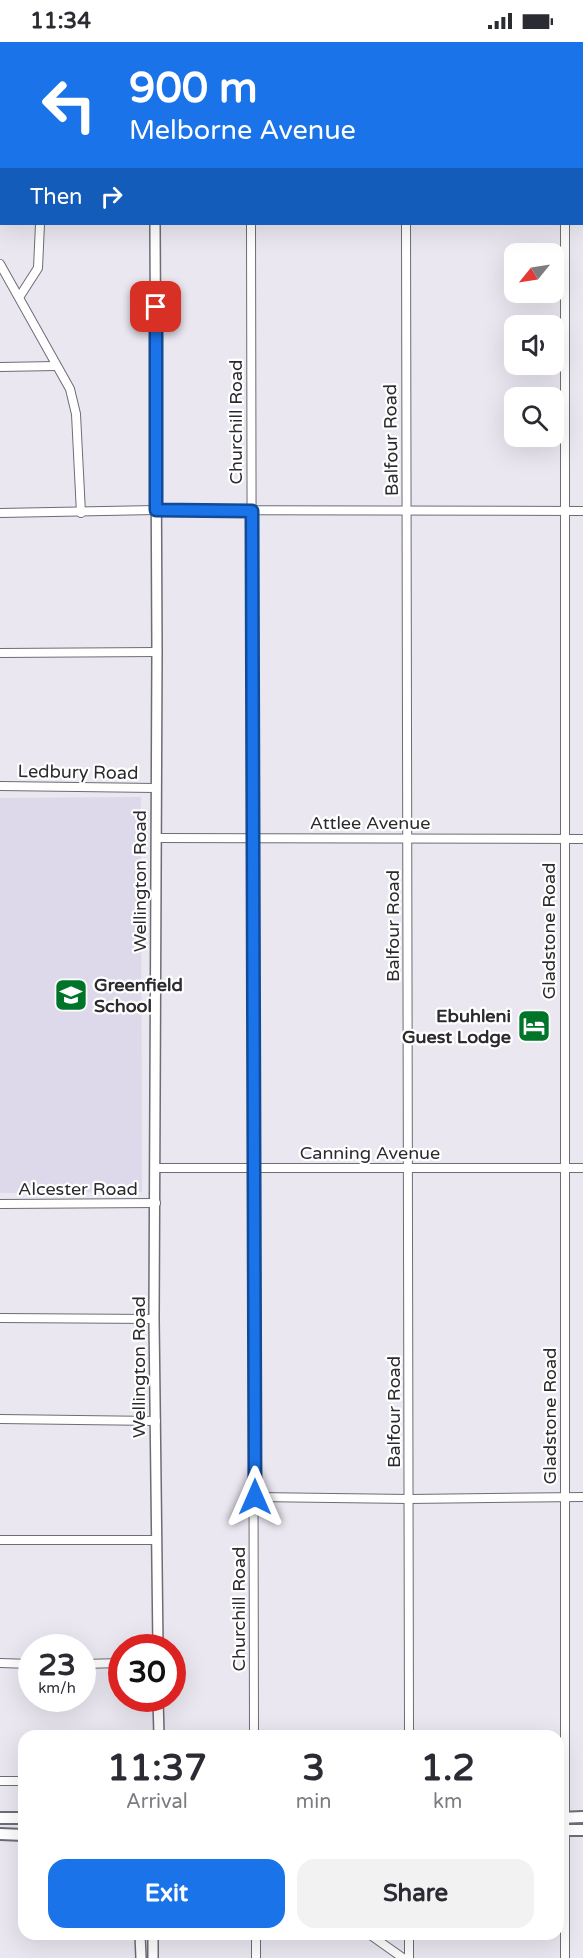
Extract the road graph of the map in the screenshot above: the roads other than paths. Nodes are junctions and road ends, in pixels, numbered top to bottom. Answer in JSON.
{"nodes":[{"id":1,"x":40,"y":225,"type":"edge"},
{"id":2,"x":155,"y":225,"type":"edge"},
{"id":3,"x":251,"y":225,"type":"edge"},
{"id":4,"x":406,"y":225,"type":"edge"},
{"id":5,"x":566,"y":225,"type":"edge"},
{"id":6,"x":0,"y":264,"type":"edge"},
{"id":7,"x":20,"y":296,"type":"junction"},
{"id":8,"x":56,"y":366,"type":"junction"},
{"id":9,"x":0,"y":367,"type":"edge"},
{"id":10,"x":156,"y":510,"type":"junction"},
{"id":11,"x":252,"y":511,"type":"junction"},
{"id":12,"x":564,"y":511,"type":"junction"},
{"id":13,"x":583,"y":511,"type":"edge"},
{"id":14,"x":408,"y":512,"type":"junction"},
{"id":15,"x":0,"y":513,"type":"edge"},
{"id":16,"x":81,"y":513,"type":"junction"},
{"id":17,"x":157,"y":652,"type":"junction"},
{"id":18,"x":0,"y":653,"type":"edge"},
{"id":19,"x":0,"y":786,"type":"edge"},
{"id":20,"x":155,"y":788,"type":"junction"},
{"id":21,"x":157,"y":838,"type":"junction"},
{"id":22,"x":252,"y":838,"type":"junction"},
{"id":23,"x":408,"y":838,"type":"junction"},
{"id":24,"x":564,"y":839,"type":"junction"},
{"id":25,"x":583,"y":839,"type":"edge"},
{"id":26,"x":157,"y":1168,"type":"junction"},
{"id":27,"x":253,"y":1168,"type":"junction"},
{"id":28,"x":565,"y":1168,"type":"junction"},
{"id":29,"x":583,"y":1168,"type":"edge"},
{"id":30,"x":409,"y":1169,"type":"junction"},
{"id":31,"x":156,"y":1203,"type":"junction"},
{"id":32,"x":0,"y":1204,"type":"edge"},
{"id":33,"x":0,"y":1318,"type":"edge"},
{"id":34,"x":154,"y":1318,"type":"junction"},
{"id":35,"x":0,"y":1419,"type":"edge"},
{"id":36,"x":156,"y":1421,"type":"junction"},
{"id":37,"x":255,"y":1497,"type":"junction"},
{"id":38,"x":565,"y":1497,"type":"junction"},
{"id":39,"x":583,"y":1497,"type":"edge"},
{"id":40,"x":409,"y":1499,"type":"junction"},
{"id":41,"x":0,"y":1540,"type":"edge"},
{"id":42,"x":157,"y":1540,"type":"junction"},
{"id":43,"x":158,"y":1634,"type":"edge"},
{"id":44,"x":0,"y":1663,"type":"edge"},
{"id":45,"x":18,"y":1664,"type":"edge"},
{"id":46,"x":158,"y":1712,"type":"edge"},
{"id":47,"x":159,"y":1730,"type":"edge"},
{"id":48,"x":254,"y":1730,"type":"edge"},
{"id":49,"x":409,"y":1730,"type":"edge"},
{"id":50,"x":563,"y":1730,"type":"edge"},
{"id":51,"x":0,"y":1781,"type":"edge"},
{"id":52,"x":18,"y":1781,"type":"edge"},
{"id":53,"x":564,"y":1817,"type":"edge"},
{"id":54,"x":583,"y":1817,"type":"edge"},
{"id":55,"x":0,"y":1818,"type":"edge"},
{"id":56,"x":18,"y":1818,"type":"edge"},
{"id":57,"x":564,"y":1830,"type":"edge"},
{"id":58,"x":583,"y":1830,"type":"edge"},
{"id":59,"x":0,"y":1834,"type":"edge"},
{"id":60,"x":18,"y":1835,"type":"edge"},
{"id":61,"x":564,"y":1915,"type":"edge"},
{"id":62,"x":140,"y":1940,"type":"edge"},
{"id":63,"x":153,"y":1940,"type":"edge"},
{"id":64,"x":256,"y":1940,"type":"edge"},
{"id":65,"x":378,"y":1940,"type":"edge"},
{"id":66,"x":409,"y":1940,"type":"edge"},
{"id":67,"x":141,"y":1958,"type":"edge"},
{"id":68,"x":153,"y":1958,"type":"edge"},
{"id":69,"x":256,"y":1958,"type":"edge"},
{"id":70,"x":403,"y":1958,"type":"edge"},
{"id":71,"x":409,"y":1958,"type":"edge"},
{"id":72,"x":565,"y":1958,"type":"edge"}],
"edges":[{"from":1,"to":7,"type":"street"},
{"from":2,"to":10,"type":"main road","name":"Wellington Road"},
{"from":3,"to":11,"type":"street","name":"Churchill Road"},
{"from":4,"to":14,"type":"street","name":"Balfour Road"},
{"from":5,"to":12,"type":"street","name":"Gladstone Road"},
{"from":6,"to":7,"type":"street"},
{"from":7,"to":8,"type":"street"},
{"from":8,"to":9,"type":"street"},
{"from":8,"to":16,"type":"street"},
{"from":10,"to":11,"type":"street"},
{"from":10,"to":16,"type":"street"},
{"from":10,"to":17,"type":"main road","name":"Wellington Road"},
{"from":11,"to":14,"type":"street"},
{"from":11,"to":22,"type":"street","name":"Churchill Road"},
{"from":12,"to":13,"type":"street"},
{"from":12,"to":14,"type":"street"},
{"from":12,"to":24,"type":"street","name":"Gladstone Road"},
{"from":14,"to":23,"type":"street","name":"Balfour Road"},
{"from":15,"to":16,"type":"street"},
{"from":17,"to":18,"type":"street"},
{"from":17,"to":20,"type":"main road","name":"Wellington Road"},
{"from":19,"to":20,"type":"street","name":"Ledbury Road"},
{"from":20,"to":21,"type":"main road","name":"Wellington Road"},
{"from":21,"to":22,"type":"street","name":"Attlee Avenue"},
{"from":21,"to":26,"type":"main road","name":"Wellington Road"},
{"from":22,"to":23,"type":"street","name":"Attlee Avenue"},
{"from":22,"to":27,"type":"street","name":"Churchill Road"},
{"from":23,"to":24,"type":"street","name":"Attlee Avenue"},
{"from":23,"to":30,"type":"street","name":"Balfour Road"},
{"from":24,"to":25,"type":"street","name":"Attlee Avenue"},
{"from":24,"to":28,"type":"street","name":"Gladstone Road"},
{"from":26,"to":27,"type":"street","name":"Canning Avenue"},
{"from":26,"to":31,"type":"main road","name":"Wellington Road"},
{"from":27,"to":30,"type":"street","name":"Canning Avenue"},
{"from":27,"to":37,"type":"street","name":"Churchill Road"},
{"from":28,"to":29,"type":"street","name":"Canning Avenue"},
{"from":28,"to":30,"type":"street","name":"Canning Avenue"},
{"from":28,"to":38,"type":"street","name":"Gladstone Road"},
{"from":30,"to":40,"type":"street","name":"Balfour Road"},
{"from":31,"to":32,"type":"street","name":"Alcester Road"},
{"from":31,"to":34,"type":"main road","name":"Wellington Road"},
{"from":33,"to":34,"type":"street"},
{"from":34,"to":36,"type":"main road","name":"Wellington Road"},
{"from":35,"to":36,"type":"street"},
{"from":36,"to":42,"type":"main road","name":"Wellington Road"},
{"from":37,"to":40,"type":"street"},
{"from":37,"to":48,"type":"street","name":"Churchill Road"},
{"from":38,"to":39,"type":"street"},
{"from":38,"to":40,"type":"street"},
{"from":38,"to":50,"type":"street","name":"Gladstone Road"},
{"from":40,"to":49,"type":"street","name":"Balfour Road"},
{"from":41,"to":42,"type":"street"},
{"from":42,"to":43,"type":"main road","name":"Wellington Road"},
{"from":44,"to":45,"type":"street"},
{"from":46,"to":47,"type":"main road"},
{"from":51,"to":52,"type":"street"},
{"from":53,"to":54,"type":"highway"},
{"from":55,"to":56,"type":"highway"},
{"from":57,"to":58,"type":"highway"},
{"from":59,"to":60,"type":"highway"},
{"from":61,"to":72,"type":"street","name":"Gladstone Road"},
{"from":62,"to":67,"type":"main road"},
{"from":63,"to":68,"type":"main road"},
{"from":64,"to":69,"type":"street"},
{"from":65,"to":70,"type":"street"},
{"from":66,"to":71,"type":"street"}]}
